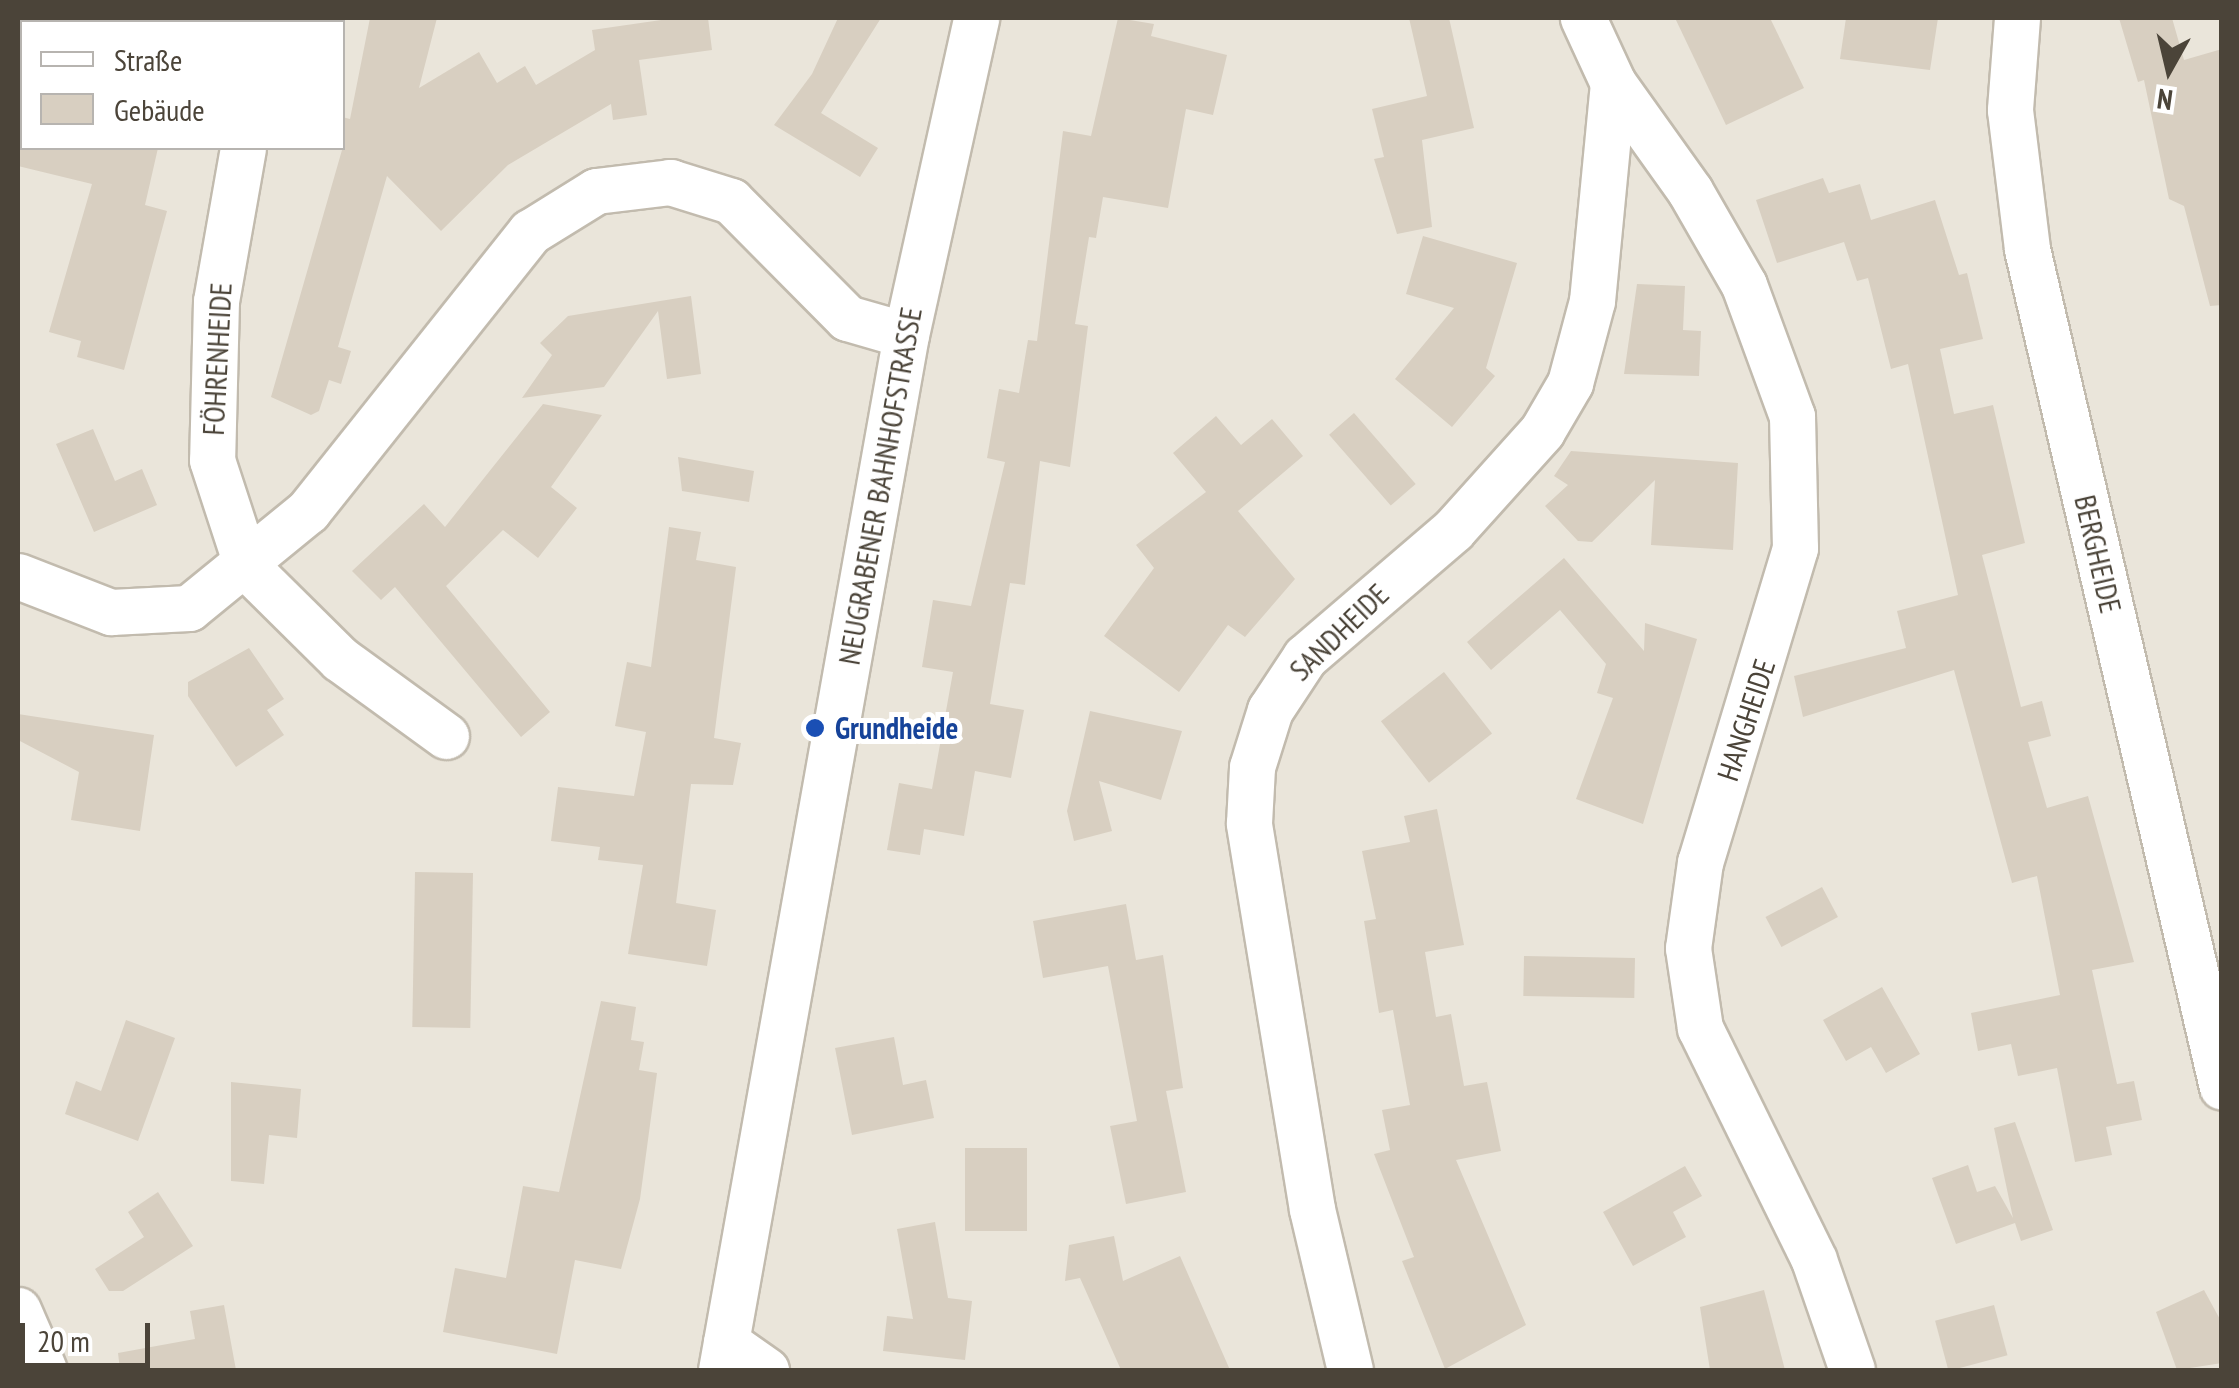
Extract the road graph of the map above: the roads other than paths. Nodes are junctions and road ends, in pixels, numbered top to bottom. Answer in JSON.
{"nodes":[{"id":1,"x":976,"y":18,"type":"edge"},
{"id":2,"x":1583,"y":18,"type":"edge"},
{"id":3,"x":2017,"y":18,"type":"edge"},
{"id":4,"x":1613,"y":83,"type":"junction"},
{"id":5,"x":242,"y":150,"type":"edge"},
{"id":6,"x":906,"y":335,"type":"junction"},
{"id":7,"x":247,"y":567,"type":"junction"},
{"id":8,"x":18,"y":576,"type":"edge"},
{"id":9,"x":446,"y":736,"type":"dead end"},
{"id":10,"x":2222,"y":1086,"type":"edge"},
{"id":11,"x":18,"y":1310,"type":"edge"},
{"id":12,"x":723,"y":1356,"type":"edge"},
{"id":13,"x":44,"y":1370,"type":"edge"},
{"id":14,"x":766,"y":1370,"type":"edge"},
{"id":15,"x":1350,"y":1370,"type":"edge"},
{"id":16,"x":1852,"y":1370,"type":"edge"}],
"edges":[{"from":1,"to":6,"type":"street","name":"NEUGRABENER BAHNHOFSTRASSE"},
{"from":2,"to":4,"type":"street"},
{"from":3,"to":10,"type":"street","name":"BERGHEIDE"},
{"from":4,"to":15,"type":"street","name":"SANDHEIDE"},
{"from":4,"to":16,"type":"street","name":"HANGHEIDE"},
{"from":5,"to":7,"type":"street","name":"FÖHRENHEIDE"},
{"from":6,"to":7,"type":"street"},
{"from":6,"to":12,"type":"street","name":"NEUGRABENER BAHNHOFSTRASSE"},
{"from":7,"to":8,"type":"street"},
{"from":7,"to":9,"type":"street"},
{"from":11,"to":13,"type":"street"},
{"from":12,"to":14,"type":"street"}]}
